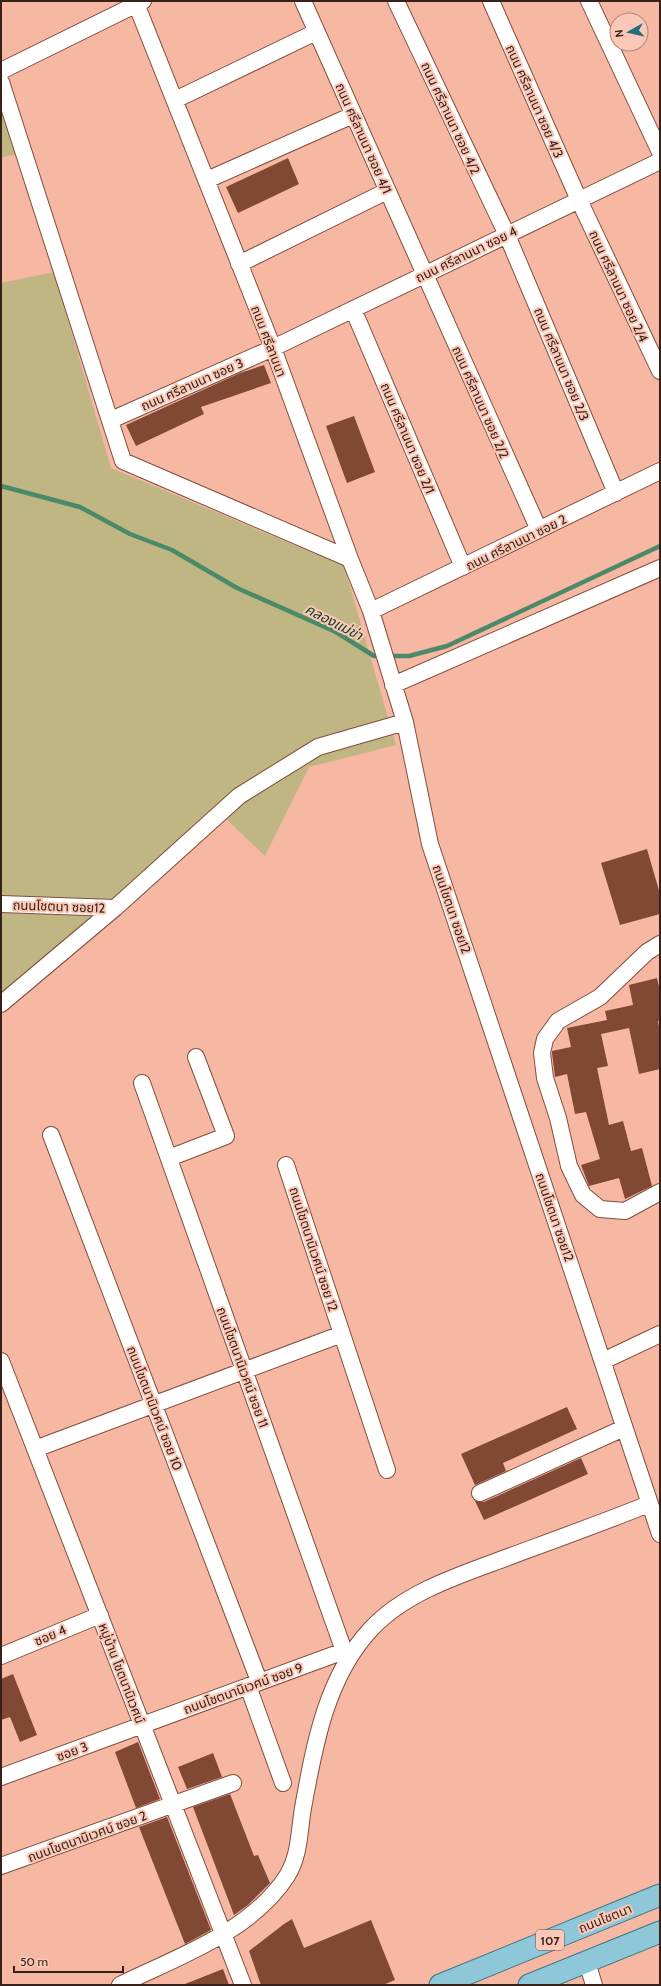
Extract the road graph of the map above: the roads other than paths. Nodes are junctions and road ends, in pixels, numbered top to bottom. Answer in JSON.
{"nodes":[{"id":1,"x":303,"y":1,"type":"edge"},
{"id":2,"x":396,"y":1,"type":"edge"},
{"id":3,"x":491,"y":1,"type":"edge"},
{"id":4,"x":589,"y":1,"type":"edge"},
{"id":5,"x":138,"y":2,"type":"edge"},
{"id":6,"x":316,"y":32,"type":"junction"},
{"id":7,"x":1,"y":71,"type":"edge"},
{"id":8,"x":1,"y":82,"type":"edge"},
{"id":9,"x":175,"y":100,"type":"junction"},
{"id":10,"x":353,"y":115,"type":"junction"},
{"id":11,"x":660,"y":152,"type":"edge"},
{"id":12,"x":660,"y":161,"type":"edge"},
{"id":13,"x":207,"y":180,"type":"junction"},
{"id":14,"x":387,"y":191,"type":"junction"},
{"id":15,"x":579,"y":200,"type":"junction"},
{"id":16,"x":507,"y":235,"type":"junction"},
{"id":17,"x":239,"y":264,"type":"junction"},
{"id":18,"x":424,"y":275,"type":"junction"},
{"id":19,"x":353,"y":309,"type":"junction"},
{"id":20,"x":273,"y":348,"type":"junction"},
{"id":21,"x":660,"y":371,"type":"edge"},
{"id":22,"x":111,"y":420,"type":"junction"},
{"id":23,"x":660,"y":471,"type":"edge"},
{"id":24,"x":616,"y":493,"type":"junction"},
{"id":25,"x":539,"y":530,"type":"junction"},
{"id":26,"x":350,"y":559,"type":"junction"},
{"id":27,"x":463,"y":567,"type":"junction"},
{"id":28,"x":660,"y":568,"type":"edge"},
{"id":29,"x":371,"y":611,"type":"junction"},
{"id":30,"x":394,"y":685,"type":"junction"},
{"id":31,"x":405,"y":722,"type":"junction"},
{"id":32,"x":1,"y":904,"type":"edge"},
{"id":33,"x":115,"y":908,"type":"junction"},
{"id":34,"x":660,"y":944,"type":"edge"},
{"id":35,"x":1,"y":1004,"type":"edge"},
{"id":36,"x":196,"y":1057,"type":"dead end"},
{"id":37,"x":142,"y":1083,"type":"dead end"},
{"id":38,"x":51,"y":1135,"type":"dead end"},
{"id":39,"x":169,"y":1158,"type":"junction"},
{"id":40,"x":286,"y":1165,"type":"dead end"},
{"id":41,"x":660,"y":1192,"type":"edge"},
{"id":42,"x":342,"y":1334,"type":"junction"},
{"id":43,"x":660,"y":1334,"type":"edge"},
{"id":44,"x":1,"y":1360,"type":"edge"},
{"id":45,"x":604,"y":1361,"type":"junction"},
{"id":46,"x":244,"y":1371,"type":"junction"},
{"id":47,"x":154,"y":1405,"type":"junction"},
{"id":48,"x":624,"y":1428,"type":"junction"},
{"id":49,"x":36,"y":1449,"type":"junction"},
{"id":50,"x":387,"y":1470,"type":"dead end"},
{"id":51,"x":480,"y":1493,"type":"dead end"},
{"id":52,"x":649,"y":1504,"type":"junction"},
{"id":53,"x":660,"y":1534,"type":"edge"},
{"id":54,"x":100,"y":1614,"type":"junction"},
{"id":55,"x":344,"y":1650,"type":"joint"},
{"id":56,"x":1,"y":1656,"type":"edge"},
{"id":57,"x":254,"y":1684,"type":"junction"},
{"id":58,"x":142,"y":1724,"type":"junction"},
{"id":59,"x":1,"y":1777,"type":"edge"},
{"id":60,"x":233,"y":1783,"type":"dead end"},
{"id":61,"x":283,"y":1783,"type":"dead end"},
{"id":62,"x":174,"y":1805,"type":"junction"},
{"id":63,"x":1,"y":1866,"type":"edge"},
{"id":64,"x":660,"y":1895,"type":"edge"},
{"id":65,"x":660,"y":1932,"type":"edge"},
{"id":66,"x":224,"y":1935,"type":"junction"},
{"id":67,"x":587,"y":1962,"type":"junction"},
{"id":68,"x":120,"y":1985,"type":"edge"},
{"id":69,"x":243,"y":1985,"type":"edge"},
{"id":70,"x":440,"y":1985,"type":"edge"},
{"id":71,"x":529,"y":1985,"type":"edge"},
{"id":72,"x":594,"y":1985,"type":"edge"}],
"edges":[{"from":1,"to":6,"type":"street","name":"ถนน ศรีลานนา ซอย 4/1"},
{"from":2,"to":16,"type":"street","name":"ถนน ศรีลานนา ซอย 4/2"},
{"from":3,"to":15,"type":"street","name":"ถนน ศรีลานนา ซอย 4/3"},
{"from":4,"to":11,"type":"street"},
{"from":5,"to":7,"type":"street"},
{"from":5,"to":9,"type":"street","name":"ถนน ศรีลานนา"},
{"from":6,"to":9,"type":"street"},
{"from":6,"to":10,"type":"street","name":"ถนน ศรีลานนา ซอย 4/1"},
{"from":8,"to":22,"type":"street"},
{"from":9,"to":13,"type":"street","name":"ถนน ศรีลานนา"},
{"from":10,"to":13,"type":"street"},
{"from":10,"to":14,"type":"street","name":"ถนน ศรีลานนา ซอย 4/1"},
{"from":12,"to":15,"type":"street","name":"ถนน ศรีลานนา ซอย 4"},
{"from":13,"to":17,"type":"street","name":"ถนน ศรีลานนา"},
{"from":14,"to":17,"type":"street"},
{"from":14,"to":18,"type":"street","name":"ถนน ศรีลานนา ซอย 4/1"},
{"from":15,"to":16,"type":"street","name":"ถนน ศรีลานนา ซอย 4"},
{"from":15,"to":21,"type":"street","name":"ถนน ศรีลานนา ซอย 2/4"},
{"from":16,"to":18,"type":"street","name":"ถนน ศรีลานนา ซอย 4"},
{"from":16,"to":24,"type":"street","name":"ถนน ศรีลานนา ซอย 2/3"},
{"from":17,"to":20,"type":"street","name":"ถนน ศรีลานนา"},
{"from":18,"to":19,"type":"street","name":"ถนน ศรีลานนา ซอย 4"},
{"from":18,"to":25,"type":"street","name":"ถนน ศรีลานนา ซอย 2/2"},
{"from":19,"to":20,"type":"street","name":"ถนน ศรีลานนา ซอย 4"},
{"from":19,"to":27,"type":"street","name":"ถนน ศรีลานนา ซอย 2/1"},
{"from":20,"to":22,"type":"street","name":"ถนน ศรีลานนา ซอย 3"},
{"from":20,"to":26,"type":"street","name":"ถนน ศรีลานนา"},
{"from":22,"to":26,"type":"street"},
{"from":23,"to":24,"type":"street","name":"ถนน ศรีลานนา ซอย 2"},
{"from":24,"to":25,"type":"street","name":"ถนน ศรีลานนา ซอย 2"},
{"from":25,"to":27,"type":"street","name":"ถนน ศรีลานนา ซอย 2"},
{"from":26,"to":29,"type":"street","name":"ถนน ศรีลานนา"},
{"from":27,"to":29,"type":"street","name":"ถนน ศรีลานนา ซอย 2"},
{"from":28,"to":30,"type":"street"},
{"from":29,"to":30,"type":"street","name":"ถนน ศรีลานนา"},
{"from":30,"to":31,"type":"street","name":"ถนน ศรีลานนา"},
{"from":31,"to":33,"type":"street","name":"ถนนโชตนา ซอย12"},
{"from":31,"to":45,"type":"street","name":"ถนนโชตนา ซอย12"},
{"from":32,"to":33,"type":"street","name":"ถนนโชตนา ซอย12"},
{"from":33,"to":35,"type":"street"},
{"from":34,"to":41,"type":"street"},
{"from":36,"to":39,"type":"street"},
{"from":37,"to":39,"type":"street","name":"ถนนโชตนานิเวศน์ ซอย 11"},
{"from":38,"to":47,"type":"street","name":"ถนนโชตนานิเวศน์ ซอย 10"},
{"from":39,"to":46,"type":"street","name":"ถนนโชตนานิเวศน์ ซอย 11"},
{"from":40,"to":42,"type":"street","name":"ถนนโชตนานิเวศน์ ซอย 12"},
{"from":42,"to":46,"type":"street"},
{"from":42,"to":50,"type":"street","name":"ถนนโชตนานิเวศน์ ซอย 12"},
{"from":43,"to":45,"type":"street"},
{"from":44,"to":49,"type":"street","name":"หมู่บ้าน โชตนานิเวศน์"},
{"from":45,"to":48,"type":"street","name":"ถนนโชตนา ซอย12"},
{"from":46,"to":47,"type":"street"},
{"from":46,"to":55,"type":"street","name":"ถนนโชตนานิเวศน์ ซอย 11"},
{"from":47,"to":49,"type":"street"},
{"from":47,"to":57,"type":"street","name":"ถนนโชตนานิเวศน์ ซอย 10"},
{"from":48,"to":51,"type":"street"},
{"from":48,"to":52,"type":"street","name":"ถนนโชตนา ซอย12"},
{"from":49,"to":54,"type":"street","name":"หมู่บ้าน โชตนานิเวศน์"},
{"from":52,"to":53,"type":"street","name":"ถนนโชตนา ซอย12"},
{"from":52,"to":66,"type":"street"},
{"from":54,"to":56,"type":"street","name":"ซอย 4"},
{"from":54,"to":58,"type":"street","name":"หมู่บ้าน โชตนานิเวศน์"},
{"from":55,"to":57,"type":"street","name":"ถนนโชตนานิเวศน์ ซอย 9"},
{"from":57,"to":58,"type":"street","name":"ถนนโชตนานิเวศน์ ซอย 9"},
{"from":57,"to":61,"type":"street","name":"ถนนโชตนานิเวศน์ ซอย 10"},
{"from":58,"to":59,"type":"street","name":"ซอย 3"},
{"from":58,"to":62,"type":"street","name":"หมู่บ้าน โชตนานิเวศน์"},
{"from":60,"to":62,"type":"street","name":"ถนนโชตนานิเวศน์ ซอย 2"},
{"from":62,"to":63,"type":"street","name":"ถนนโชตนานิเวศน์ ซอย 2"},
{"from":62,"to":66,"type":"street","name":"หมู่บ้าน โชตนานิเวศน์"},
{"from":64,"to":70,"type":"main road","name":"ถนนโชตนา","number":"107"},
{"from":65,"to":67,"type":"main road","number":"107"},
{"from":66,"to":68,"type":"street"},
{"from":66,"to":69,"type":"street","name":"หมู่บ้าน โชตนานิเวศน์"},
{"from":67,"to":71,"type":"main road","number":"107"},
{"from":67,"to":72,"type":"street"}]}
